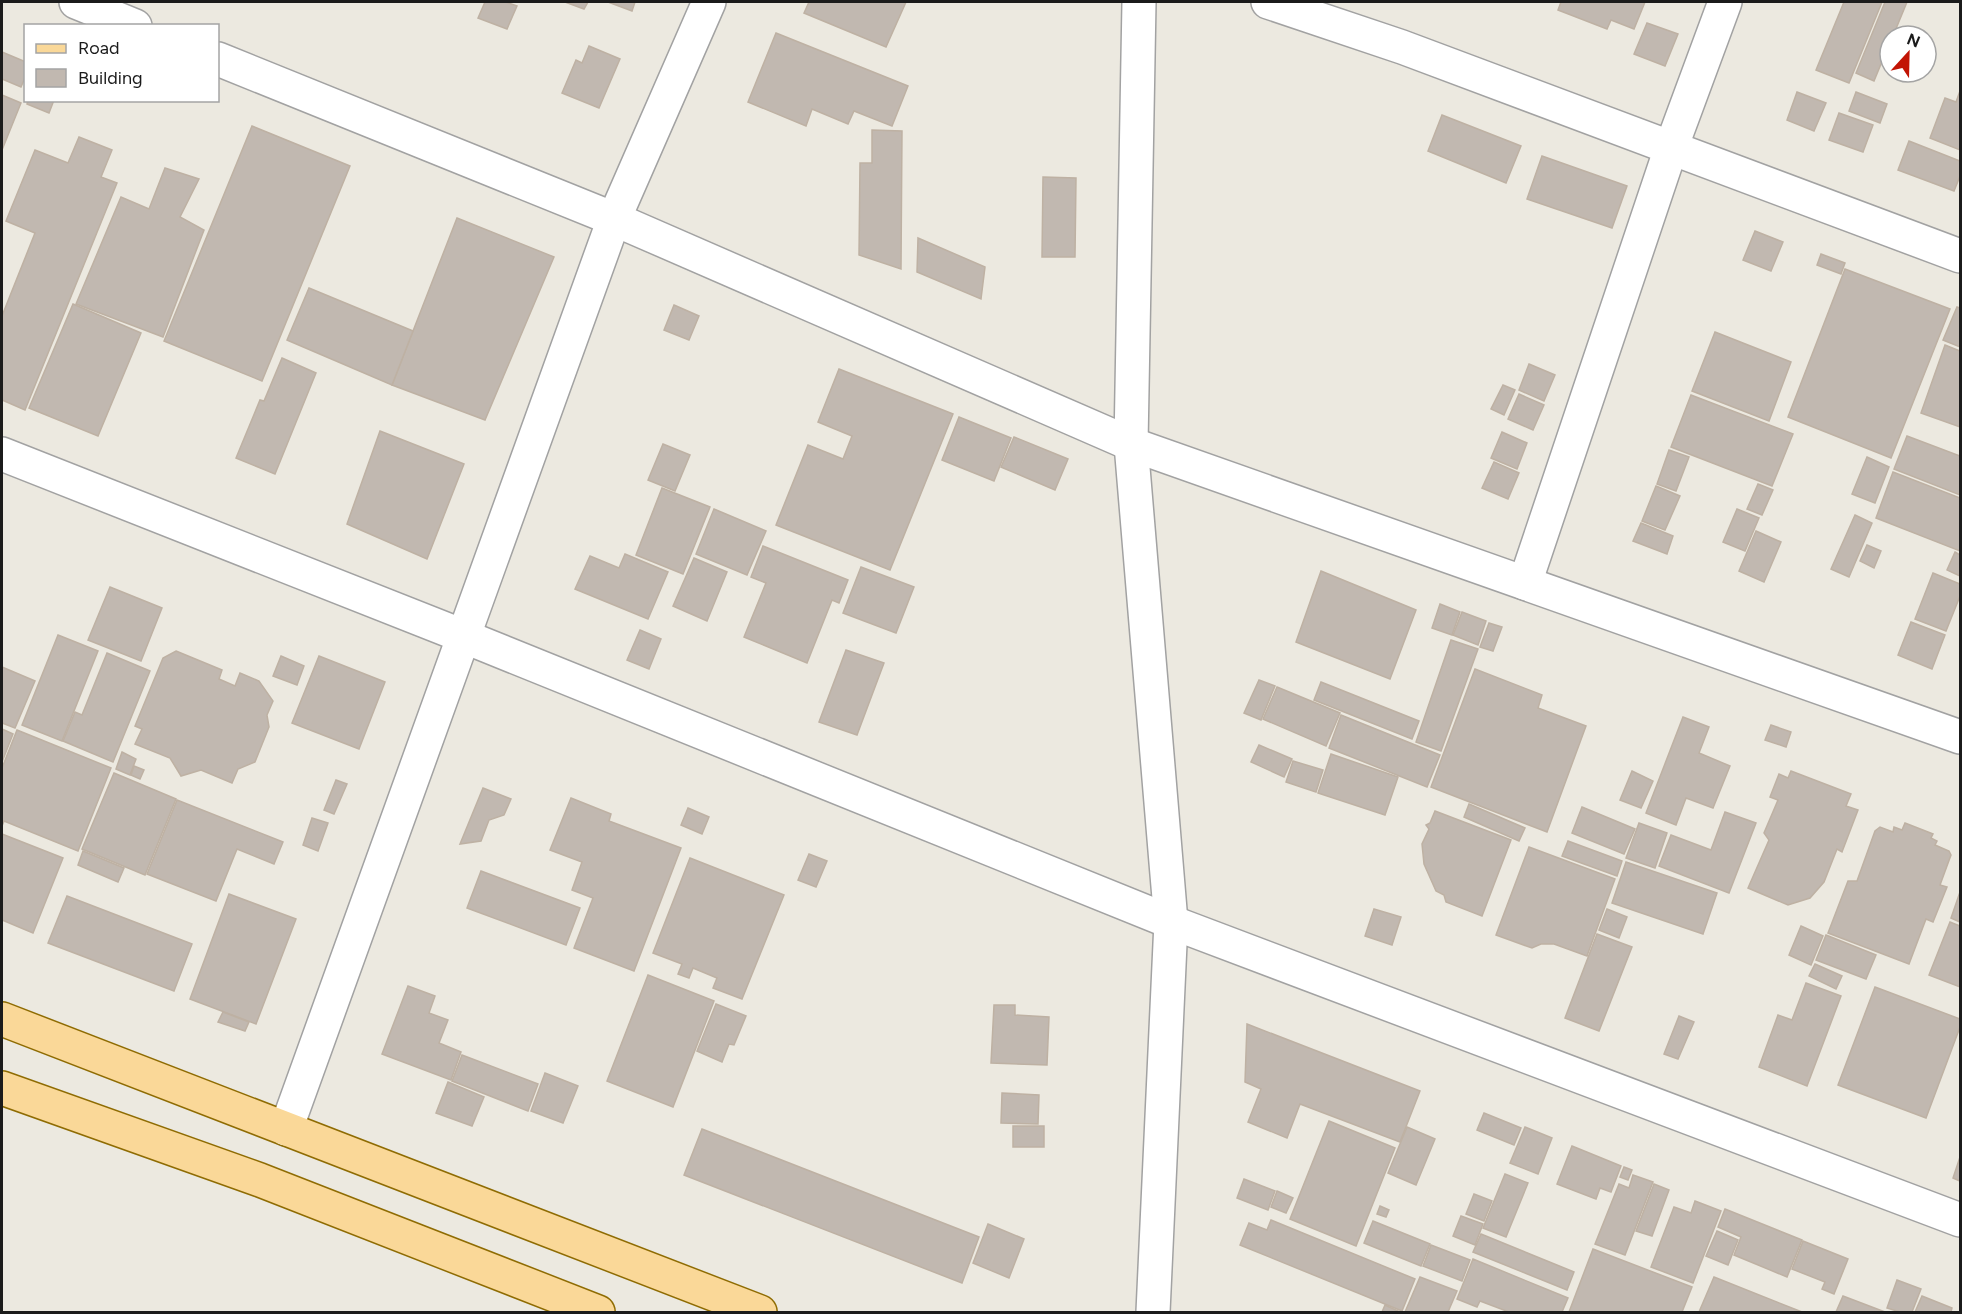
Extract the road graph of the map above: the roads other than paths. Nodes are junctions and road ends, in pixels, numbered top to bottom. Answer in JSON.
{"nodes":[{"id":1,"x":76,"y":2,"type":"edge"},
{"id":2,"x":709,"y":2,"type":"edge"},
{"id":3,"x":1138,"y":2,"type":"edge"},
{"id":4,"x":1268,"y":2,"type":"edge"},
{"id":5,"x":1725,"y":2,"type":"edge"},
{"id":6,"x":130,"y":24,"type":"edge"},
{"id":7,"x":219,"y":59,"type":"edge"},
{"id":8,"x":1671,"y":148,"type":"junction"},
{"id":9,"x":614,"y":219,"type":"junction"},
{"id":10,"x":1960,"y":256,"type":"edge"},
{"id":11,"x":1131,"y":444,"type":"junction"},
{"id":12,"x":2,"y":454,"type":"edge"},
{"id":13,"x":1525,"y":583,"type":"junction"},
{"id":14,"x":463,"y":636,"type":"junction"},
{"id":15,"x":1960,"y":737,"type":"edge"},
{"id":16,"x":1171,"y":922,"type":"junction"},
{"id":17,"x":2,"y":1019,"type":"edge"},
{"id":18,"x":2,"y":1088,"type":"edge"},
{"id":19,"x":286,"y":1129,"type":"junction"},
{"id":20,"x":1960,"y":1220,"type":"edge"},
{"id":21,"x":555,"y":1305,"type":"edge"},
{"id":22,"x":598,"y":1312,"type":"edge"},
{"id":23,"x":760,"y":1312,"type":"edge"},
{"id":24,"x":1153,"y":1312,"type":"edge"}],
"edges":[{"from":1,"to":6,"type":"street"},
{"from":2,"to":9,"type":"street"},
{"from":3,"to":11,"type":"street"},
{"from":4,"to":8,"type":"street"},
{"from":5,"to":8,"type":"street"},
{"from":7,"to":9,"type":"street"},
{"from":8,"to":10,"type":"street"},
{"from":8,"to":13,"type":"street"},
{"from":9,"to":11,"type":"street"},
{"from":9,"to":14,"type":"street"},
{"from":11,"to":13,"type":"street"},
{"from":11,"to":16,"type":"street"},
{"from":12,"to":14,"type":"street"},
{"from":13,"to":15,"type":"street"},
{"from":14,"to":16,"type":"street"},
{"from":14,"to":19,"type":"street"},
{"from":16,"to":20,"type":"street"},
{"from":16,"to":24,"type":"street"},
{"from":17,"to":19,"type":"main road"},
{"from":18,"to":21,"type":"main road"},
{"from":19,"to":23,"type":"main road"},
{"from":21,"to":22,"type":"main road"}]}
